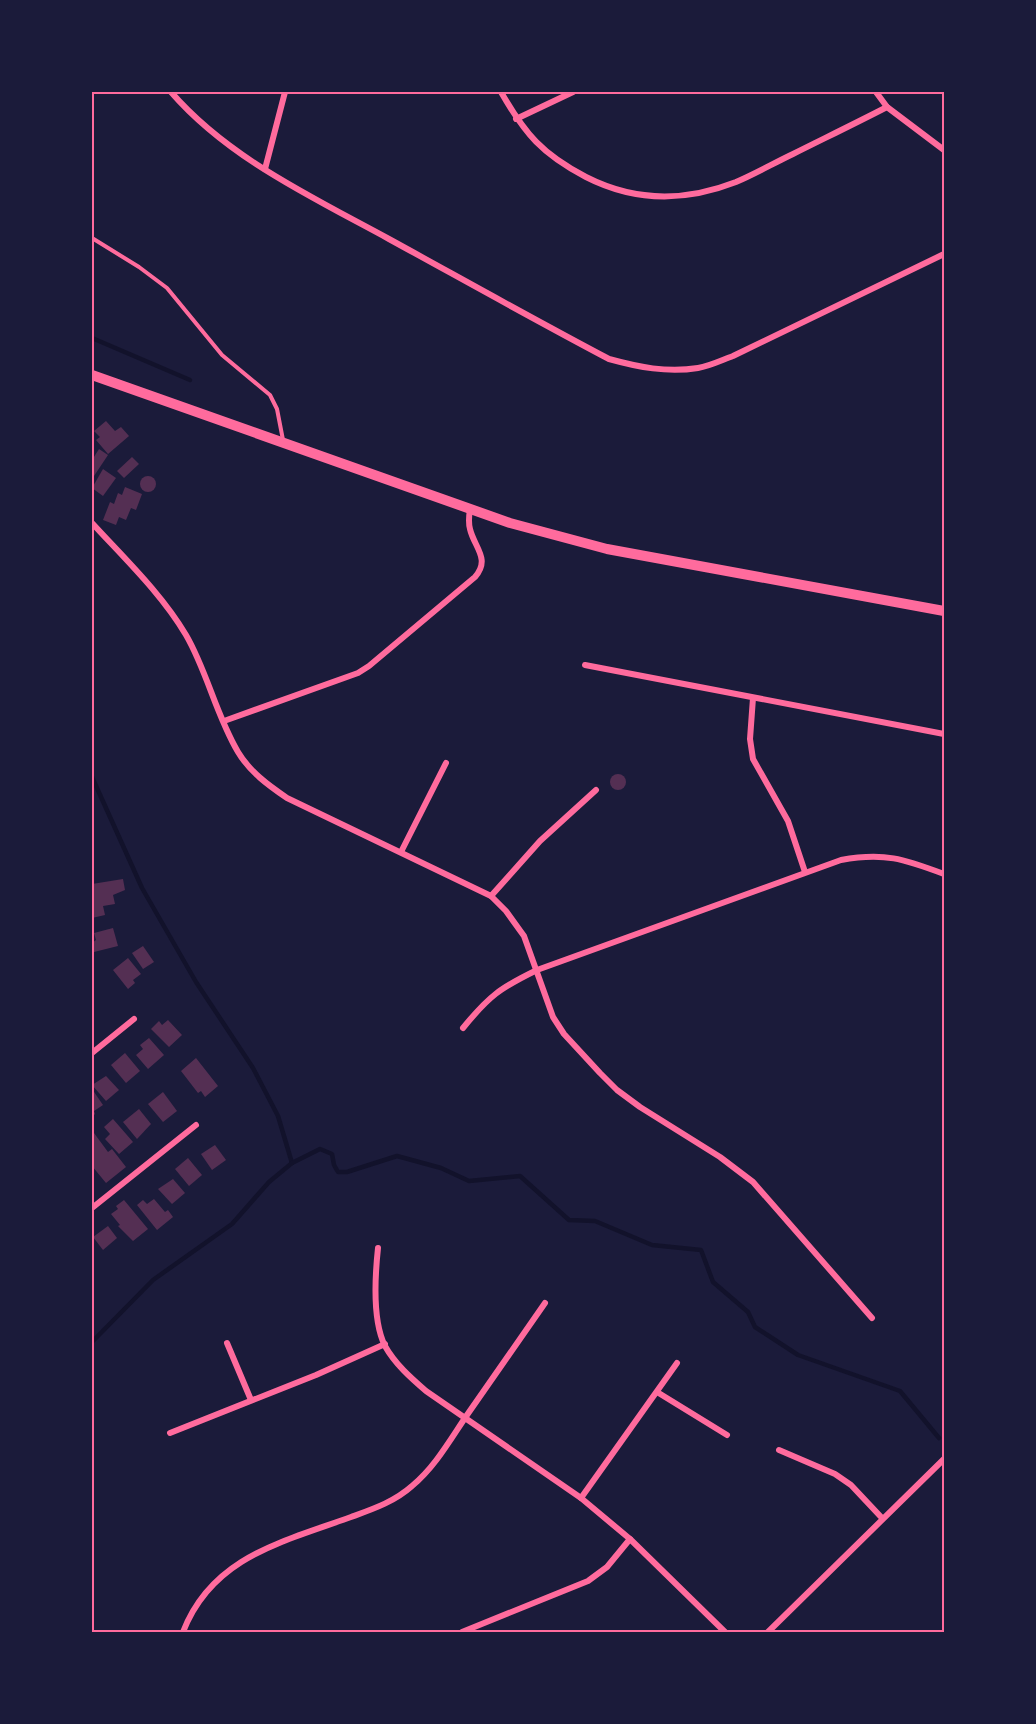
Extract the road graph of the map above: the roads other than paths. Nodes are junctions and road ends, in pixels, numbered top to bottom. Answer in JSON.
{"nodes":[{"id":1,"x":171,"y":92,"type":"edge"},
{"id":2,"x":285,"y":92,"type":"edge"},
{"id":3,"x":501,"y":92,"type":"edge"},
{"id":4,"x":573,"y":92,"type":"edge"},
{"id":5,"x":876,"y":92,"type":"edge"},
{"id":6,"x":887,"y":107,"type":"junction"},
{"id":7,"x":516,"y":119,"type":"junction"},
{"id":8,"x":945,"y":150,"type":"edge"},
{"id":9,"x":265,"y":169,"type":"junction"},
{"id":10,"x":92,"y":238,"type":"edge"},
{"id":11,"x":945,"y":254,"type":"edge"},
{"id":12,"x":92,"y":375,"type":"edge"},
{"id":13,"x":283,"y":443,"type":"junction"},
{"id":14,"x":470,"y":509,"type":"junction"},
{"id":15,"x":92,"y":523,"type":"edge"},
{"id":16,"x":945,"y":611,"type":"edge"},
{"id":17,"x":585,"y":665,"type":"dead end"},
{"id":18,"x":753,"y":698,"type":"junction"},
{"id":19,"x":224,"y":721,"type":"junction"},
{"id":20,"x":945,"y":734,"type":"edge"},
{"id":21,"x":446,"y":763,"type":"dead end"},
{"id":22,"x":596,"y":790,"type":"dead end"},
{"id":23,"x":400,"y":852,"type":"junction"},
{"id":24,"x":805,"y":872,"type":"junction"},
{"id":25,"x":945,"y":874,"type":"edge"},
{"id":26,"x":491,"y":896,"type":"junction"},
{"id":27,"x":537,"y":970,"type":"junction"},
{"id":28,"x":134,"y":1019,"type":"dead end"},
{"id":29,"x":463,"y":1028,"type":"dead end"},
{"id":30,"x":92,"y":1053,"type":"edge"},
{"id":31,"x":196,"y":1125,"type":"dead end"},
{"id":32,"x":92,"y":1208,"type":"edge"},
{"id":33,"x":378,"y":1248,"type":"dead end"},
{"id":34,"x":545,"y":1303,"type":"dead end"},
{"id":35,"x":872,"y":1318,"type":"dead end"},
{"id":36,"x":227,"y":1343,"type":"dead end"},
{"id":37,"x":385,"y":1344,"type":"junction"},
{"id":38,"x":677,"y":1363,"type":"dead end"},
{"id":39,"x":657,"y":1392,"type":"junction"},
{"id":40,"x":251,"y":1400,"type":"junction"},
{"id":41,"x":465,"y":1418,"type":"junction"},
{"id":42,"x":170,"y":1433,"type":"dead end"},
{"id":43,"x":727,"y":1435,"type":"dead end"},
{"id":44,"x":779,"y":1450,"type":"dead end"},
{"id":45,"x":945,"y":1459,"type":"edge"},
{"id":46,"x":581,"y":1498,"type":"junction"},
{"id":47,"x":882,"y":1518,"type":"junction"},
{"id":48,"x":630,"y":1539,"type":"junction"},
{"id":49,"x":183,"y":1632,"type":"edge"},
{"id":50,"x":462,"y":1632,"type":"edge"},
{"id":51,"x":725,"y":1632,"type":"edge"},
{"id":52,"x":768,"y":1632,"type":"edge"}],
"edges":[{"from":1,"to":9,"type":"street"},
{"from":2,"to":9,"type":"street"},
{"from":3,"to":7,"type":"street"},
{"from":4,"to":7,"type":"street"},
{"from":5,"to":6,"type":"street"},
{"from":6,"to":7,"type":"street"},
{"from":6,"to":8,"type":"street"},
{"from":9,"to":11,"type":"street"},
{"from":10,"to":13,"type":"lane"},
{"from":12,"to":13,"type":"main road"},
{"from":13,"to":14,"type":"main road"},
{"from":14,"to":16,"type":"main road"},
{"from":14,"to":19,"type":"street"},
{"from":15,"to":19,"type":"street"},
{"from":17,"to":18,"type":"street"},
{"from":18,"to":20,"type":"street"},
{"from":18,"to":24,"type":"street"},
{"from":19,"to":23,"type":"street"},
{"from":21,"to":23,"type":"street"},
{"from":22,"to":26,"type":"street"},
{"from":23,"to":26,"type":"street"},
{"from":24,"to":25,"type":"street"},
{"from":24,"to":27,"type":"street"},
{"from":26,"to":27,"type":"street"},
{"from":27,"to":29,"type":"street"},
{"from":27,"to":35,"type":"street"},
{"from":28,"to":30,"type":"street"},
{"from":31,"to":32,"type":"street"},
{"from":33,"to":37,"type":"street"},
{"from":34,"to":41,"type":"street"},
{"from":36,"to":40,"type":"street"},
{"from":37,"to":40,"type":"street"},
{"from":37,"to":41,"type":"street"},
{"from":38,"to":39,"type":"street"},
{"from":39,"to":43,"type":"street"},
{"from":39,"to":46,"type":"street"},
{"from":40,"to":42,"type":"street"},
{"from":41,"to":46,"type":"street"},
{"from":41,"to":49,"type":"street"},
{"from":44,"to":47,"type":"street"},
{"from":45,"to":47,"type":"street"},
{"from":46,"to":48,"type":"street"},
{"from":47,"to":52,"type":"street"},
{"from":48,"to":50,"type":"street"},
{"from":48,"to":51,"type":"street"}]}
